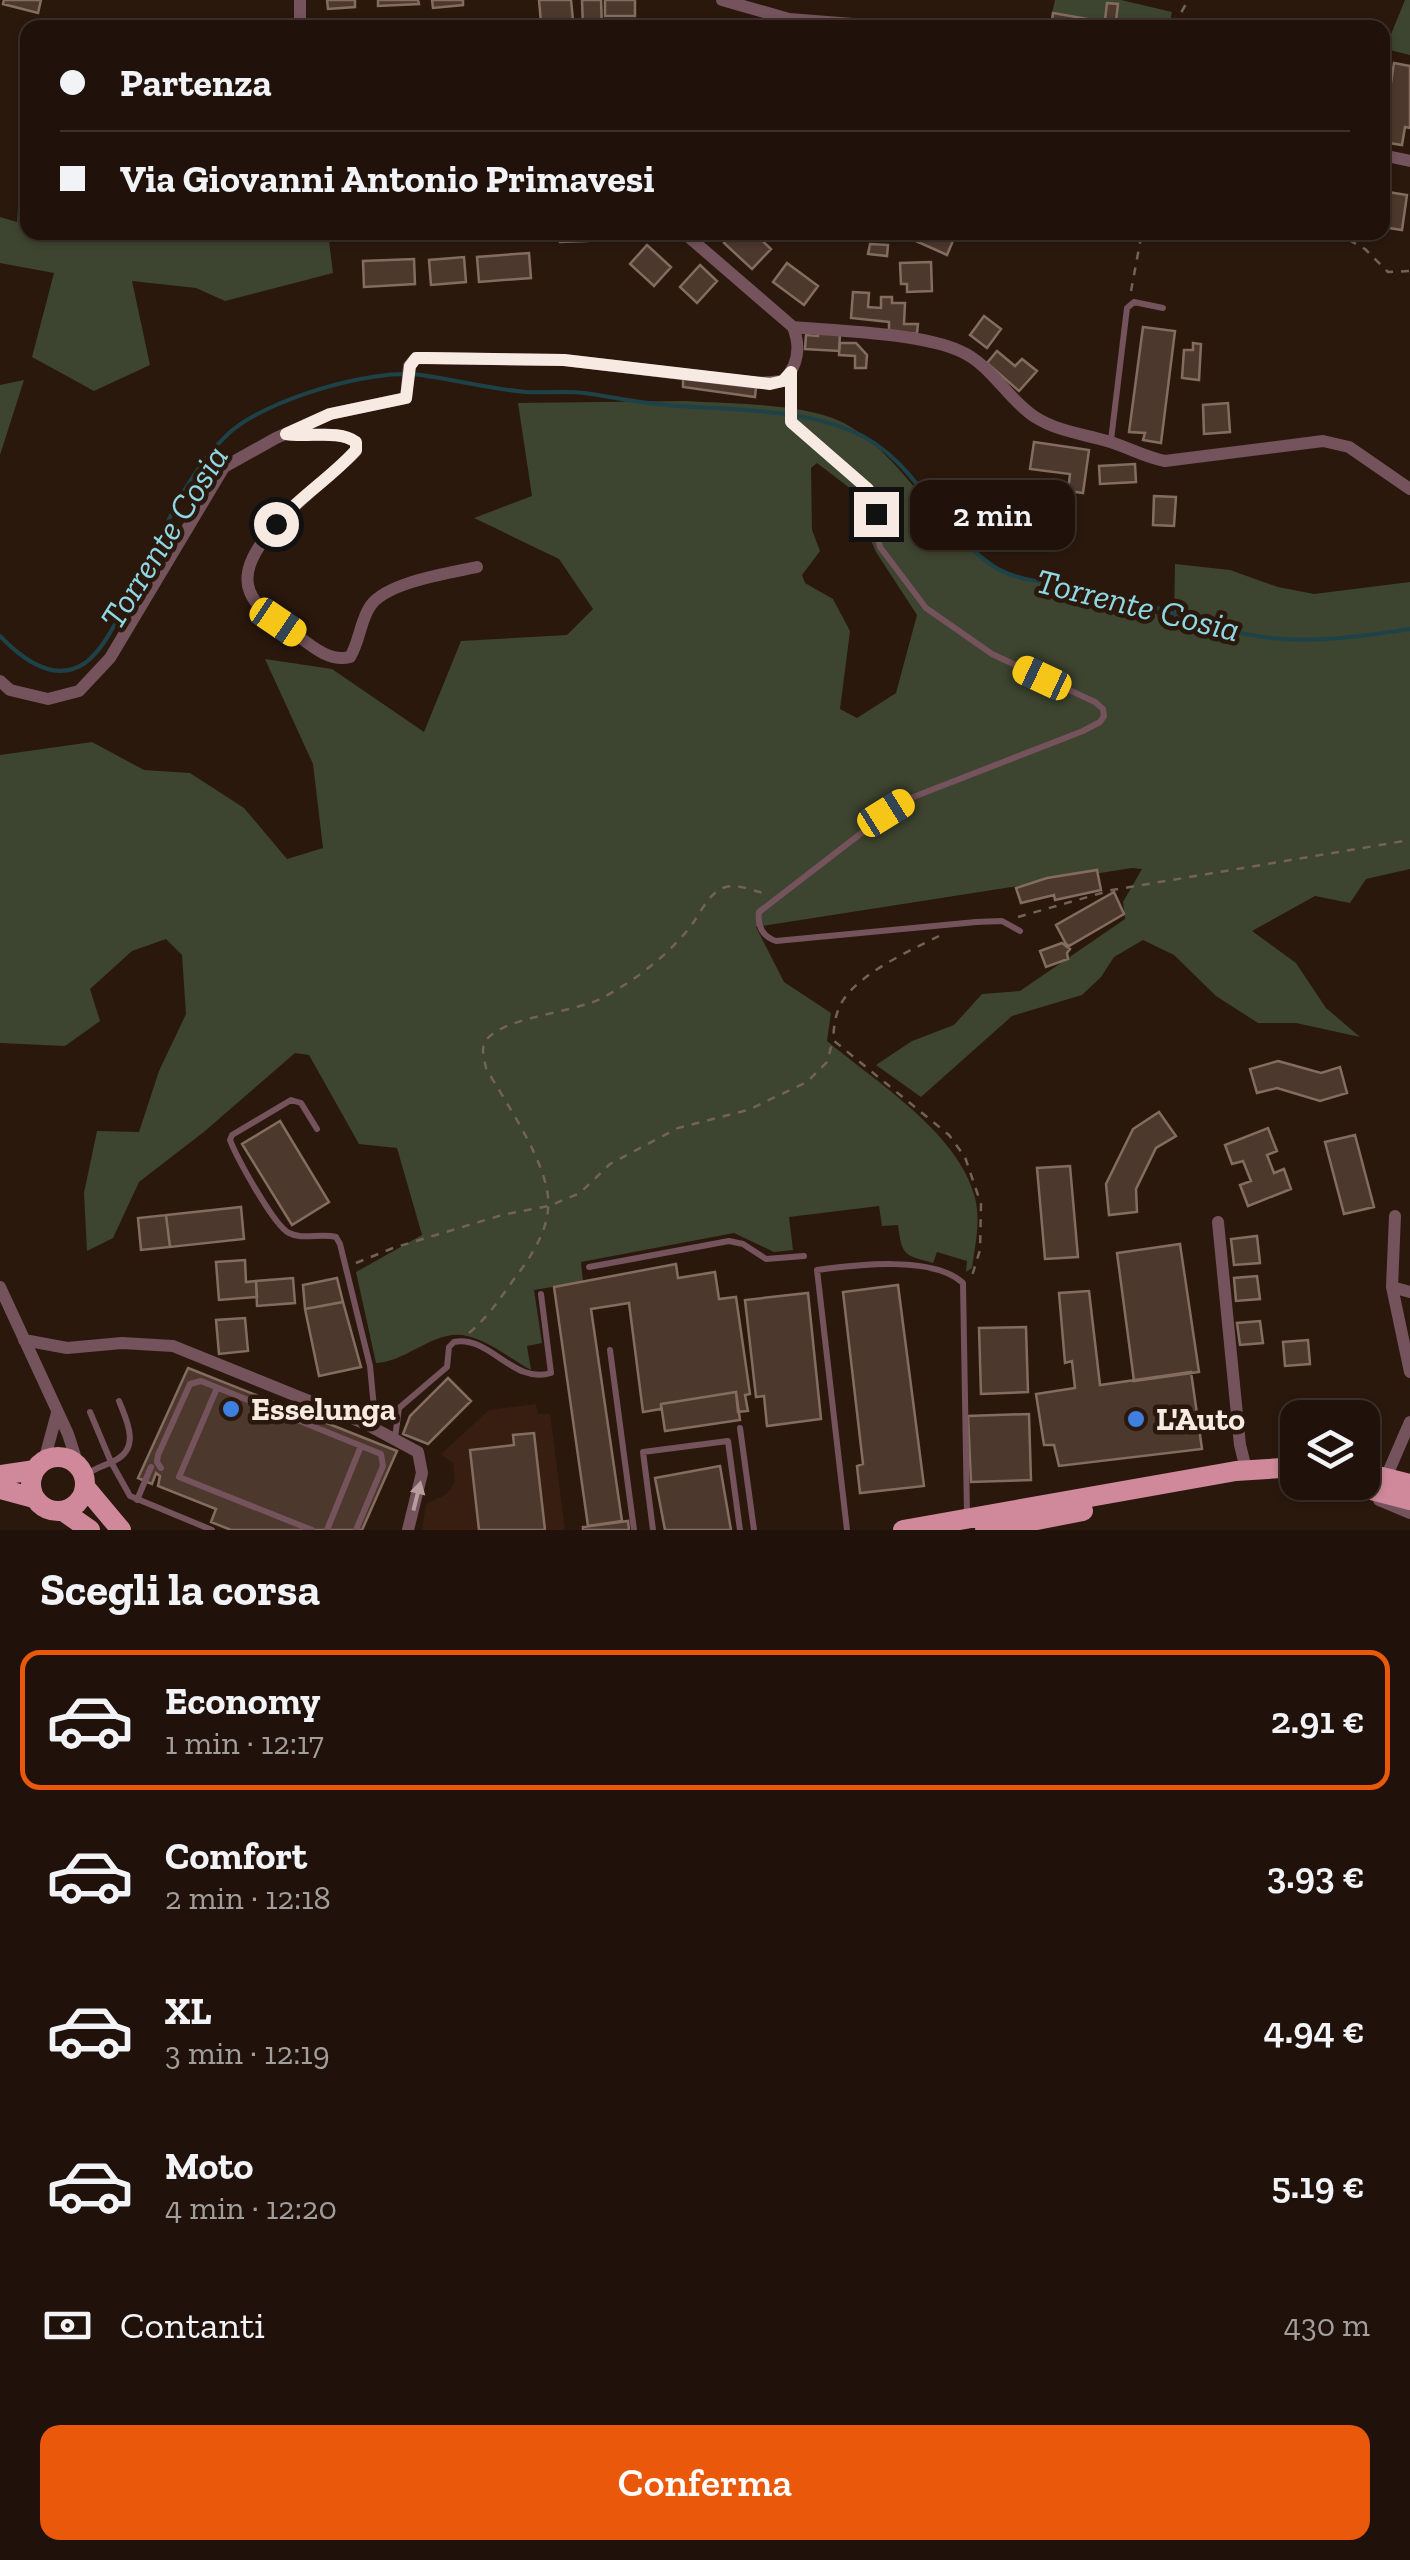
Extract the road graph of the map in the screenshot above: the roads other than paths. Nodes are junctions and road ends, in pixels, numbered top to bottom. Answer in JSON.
{"nodes":[{"id":1,"x":722,"y":0,"type":"edge"},
{"id":2,"x":812,"y":20,"type":"edge"},
{"id":3,"x":693,"y":240,"type":"edge"},
{"id":4,"x":1163,"y":308,"type":"dead end"},
{"id":5,"x":793,"y":327,"type":"junction"},
{"id":6,"x":787,"y":377,"type":"junction"},
{"id":7,"x":286,"y":434,"type":"junction"},
{"id":8,"x":1111,"y":442,"type":"junction"},
{"id":9,"x":1410,"y":489,"type":"edge"},
{"id":10,"x":477,"y":567,"type":"dead end"},
{"id":11,"x":0,"y":681,"type":"edge"},
{"id":12,"x":1020,"y":930,"type":"dead end"},
{"id":13,"x":316,"y":1128,"type":"dead end"},
{"id":14,"x":1395,"y":1216,"type":"dead end"},
{"id":15,"x":1218,"y":1222,"type":"dead end"},
{"id":16,"x":804,"y":1256,"type":"dead end"},
{"id":17,"x":589,"y":1268,"type":"dead end"},
{"id":18,"x":0,"y":1287,"type":"edge"},
{"id":19,"x":1392,"y":1287,"type":"junction"},
{"id":20,"x":1410,"y":1292,"type":"edge"},
{"id":21,"x":541,"y":1294,"type":"dead end"},
{"id":22,"x":24,"y":1340,"type":"junction"},
{"id":23,"x":610,"y":1350,"type":"dead end"},
{"id":24,"x":1410,"y":1372,"type":"edge"},
{"id":25,"x":216,"y":1388,"type":"junction"},
{"id":26,"x":119,"y":1401,"type":"dead end"},
{"id":27,"x":58,"y":1411,"type":"junction"},
{"id":28,"x":90,"y":1412,"type":"dead end"},
{"id":29,"x":1410,"y":1422,"type":"edge"},
{"id":30,"x":366,"y":1424,"type":"junction"},
{"id":31,"x":740,"y":1428,"type":"dead end"},
{"id":32,"x":394,"y":1439,"type":"junction"},
{"id":33,"x":361,"y":1446,"type":"junction"},
{"id":34,"x":111,"y":1462,"type":"junction"},
{"id":35,"x":40,"y":1466,"type":"junction"},
{"id":36,"x":152,"y":1468,"type":"dead end"},
{"id":37,"x":161,"y":1468,"type":"dead end"},
{"id":38,"x":1280,"y":1469,"type":"edge"},
{"id":39,"x":1247,"y":1470,"type":"junction"},
{"id":40,"x":0,"y":1474,"type":"edge"},
{"id":41,"x":83,"y":1478,"type":"junction"},
{"id":42,"x":1386,"y":1478,"type":"junction"},
{"id":43,"x":1380,"y":1479,"type":"edge"},
{"id":44,"x":1280,"y":1481,"type":"edge"},
{"id":45,"x":1410,"y":1484,"type":"edge"},
{"id":46,"x":0,"y":1490,"type":"edge"},
{"id":47,"x":1380,"y":1490,"type":"edge"},
{"id":48,"x":1197,"y":1492,"type":"junction"},
{"id":49,"x":1380,"y":1496,"type":"edge"},
{"id":50,"x":34,"y":1498,"type":"junction"},
{"id":51,"x":137,"y":1500,"type":"junction"},
{"id":52,"x":1410,"y":1500,"type":"edge"},
{"id":53,"x":63,"y":1511,"type":"junction"},
{"id":54,"x":1410,"y":1512,"type":"edge"},
{"id":55,"x":986,"y":1523,"type":"edge"},
{"id":56,"x":90,"y":1530,"type":"edge"},
{"id":57,"x":121,"y":1530,"type":"edge"},
{"id":58,"x":212,"y":1530,"type":"edge"},
{"id":59,"x":312,"y":1530,"type":"edge"},
{"id":60,"x":326,"y":1530,"type":"edge"},
{"id":61,"x":356,"y":1530,"type":"edge"},
{"id":62,"x":408,"y":1530,"type":"edge"},
{"id":63,"x":634,"y":1530,"type":"edge"},
{"id":64,"x":654,"y":1530,"type":"edge"},
{"id":65,"x":740,"y":1530,"type":"edge"},
{"id":66,"x":754,"y":1530,"type":"edge"},
{"id":67,"x":847,"y":1530,"type":"edge"},
{"id":68,"x":904,"y":1530,"type":"edge"},
{"id":69,"x":942,"y":1530,"type":"edge"}],
"edges":[{"from":1,"to":2,"type":"street"},
{"from":3,"to":5,"type":"street"},
{"from":4,"to":8,"type":"lane"},
{"from":5,"to":6,"type":"street"},
{"from":5,"to":8,"type":"street"},
{"from":6,"to":7,"type":"street"},
{"from":6,"to":12,"type":"lane"},
{"from":7,"to":10,"type":"street"},
{"from":7,"to":11,"type":"street"},
{"from":8,"to":9,"type":"street"},
{"from":13,"to":30,"type":"lane"},
{"from":14,"to":19,"type":"street"},
{"from":15,"to":39,"type":"street"},
{"from":16,"to":17,"type":"lane"},
{"from":18,"to":22,"type":"street"},
{"from":19,"to":20,"type":"street"},
{"from":19,"to":24,"type":"street"},
{"from":21,"to":32,"type":"lane"},
{"from":22,"to":27,"type":"street"},
{"from":22,"to":30,"type":"street"},
{"from":23,"to":63,"type":"lane"},
{"from":25,"to":33,"type":"lane"},
{"from":25,"to":37,"type":"lane"},
{"from":25,"to":59,"type":"lane"},
{"from":26,"to":34,"type":"lane"},
{"from":27,"to":35,"type":"street"},
{"from":27,"to":41,"type":"street"},
{"from":28,"to":34,"type":"lane"},
{"from":29,"to":42,"type":"street"},
{"from":30,"to":32,"type":"street"},
{"from":31,"to":66,"type":"lane"},
{"from":62,"to":32,"type":"street","one_way":true},
{"from":33,"to":60,"type":"lane"},
{"from":33,"to":61,"type":"lane"},
{"from":34,"to":41,"type":"lane"},
{"from":34,"to":51,"type":"lane"},
{"from":35,"to":40,"type":"main road"},
{"from":35,"to":41,"type":"main road"},
{"from":35,"to":50,"type":"main road"},
{"from":36,"to":51,"type":"lane"},
{"from":38,"to":39,"type":"main road"},
{"from":39,"to":48,"type":"street"},
{"from":39,"to":55,"type":"main road"},
{"from":41,"to":53,"type":"main road"},
{"from":41,"to":57,"type":"main road"},
{"from":42,"to":43,"type":"main road"},
{"from":42,"to":45,"type":"main road"},
{"from":44,"to":48,"type":"main road"},
{"from":46,"to":50,"type":"main road"},
{"from":47,"to":52,"type":"main road"},
{"from":48,"to":55,"type":"main road"},
{"from":49,"to":54,"type":"street"},
{"from":50,"to":53,"type":"main road"},
{"from":51,"to":58,"type":"lane"},
{"from":53,"to":56,"type":"main road"},
{"from":55,"to":67,"type":"lane"},
{"from":55,"to":68,"type":"main road"},
{"from":55,"to":69,"type":"street"},
{"from":64,"to":65,"type":"lane"}]}
